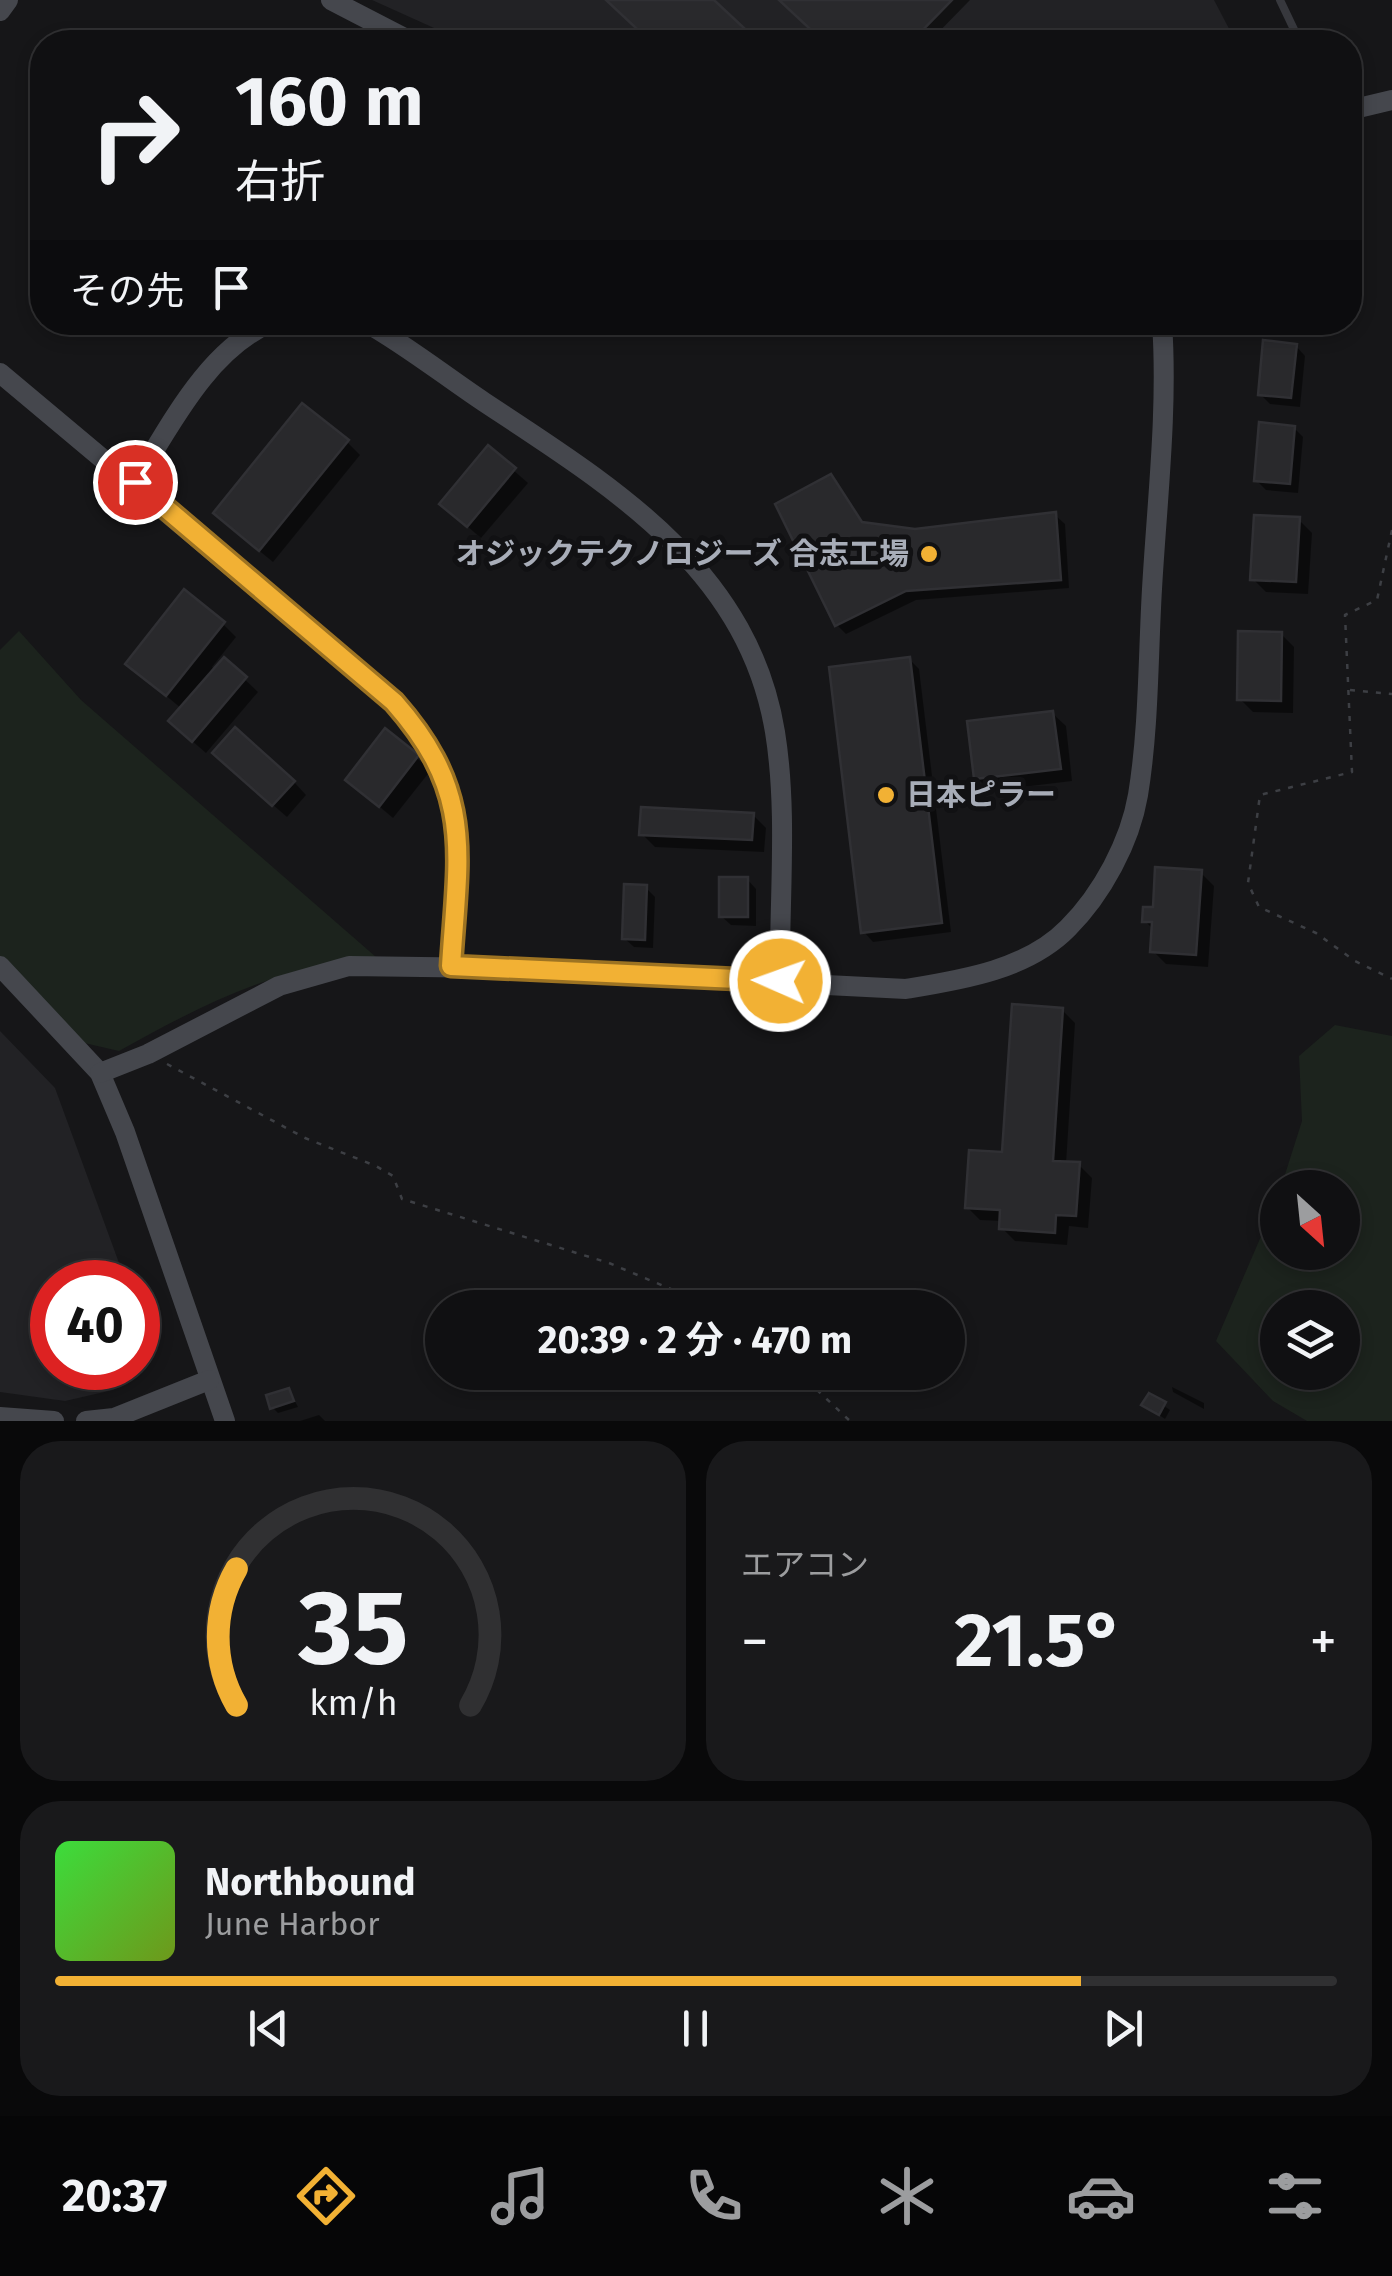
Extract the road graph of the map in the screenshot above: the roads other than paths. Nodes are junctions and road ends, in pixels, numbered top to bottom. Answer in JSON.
{"nodes":[{"id":1,"x":8,"y":0,"type":"edge"},
{"id":2,"x":331,"y":0,"type":"edge"},
{"id":3,"x":1280,"y":0,"type":"edge"},
{"id":4,"x":0,"y":11,"type":"edge"},
{"id":5,"x":389,"y":30,"type":"edge"},
{"id":6,"x":1294,"y":30,"type":"edge"},
{"id":7,"x":1392,"y":100,"type":"edge"},
{"id":8,"x":1362,"y":107,"type":"edge"},
{"id":9,"x":246,"y":335,"type":"edge"},
{"id":10,"x":385,"y":335,"type":"edge"},
{"id":11,"x":1162,"y":335,"type":"edge"},
{"id":12,"x":0,"y":372,"type":"edge"},
{"id":13,"x":135,"y":482,"type":"junction"},
{"id":14,"x":0,"y":966,"type":"edge"},
{"id":15,"x":451,"y":966,"type":"junction"},
{"id":16,"x":780,"y":981,"type":"junction"},
{"id":17,"x":100,"y":1073,"type":"junction"},
{"id":18,"x":209,"y":1380,"type":"junction"},
{"id":19,"x":0,"y":1418,"type":"edge"},
{"id":20,"x":54,"y":1421,"type":"edge"},
{"id":21,"x":86,"y":1421,"type":"edge"},
{"id":22,"x":225,"y":1421,"type":"edge"}],
"edges":[{"from":1,"to":4,"type":"street"},
{"from":2,"to":5,"type":"street"},
{"from":3,"to":6,"type":"lane"},
{"from":7,"to":8,"type":"street"},
{"from":9,"to":13,"type":"street"},
{"from":10,"to":16,"type":"street"},
{"from":11,"to":16,"type":"street"},
{"from":12,"to":13,"type":"street"},
{"from":13,"to":15,"type":"street"},
{"from":14,"to":17,"type":"street"},
{"from":15,"to":16,"type":"street"},
{"from":15,"to":17,"type":"street"},
{"from":17,"to":18,"type":"street"},
{"from":18,"to":21,"type":"street"},
{"from":18,"to":22,"type":"street"},
{"from":19,"to":20,"type":"street"}]}
